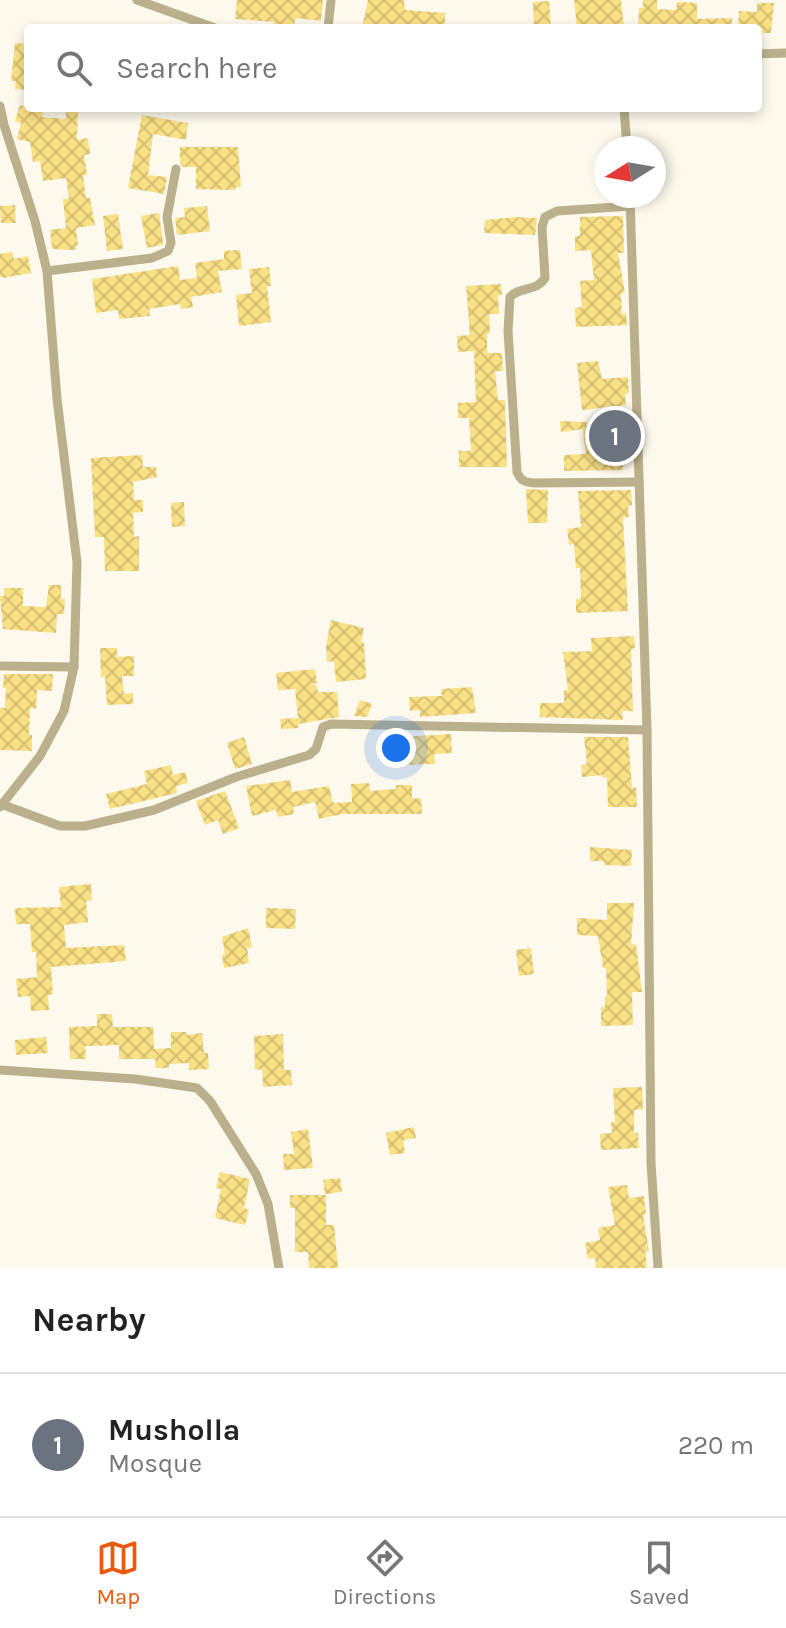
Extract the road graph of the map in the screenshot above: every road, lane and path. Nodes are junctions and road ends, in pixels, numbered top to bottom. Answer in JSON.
{"nodes":[{"id":1,"x":137,"y":0,"type":"edge"},
{"id":2,"x":331,"y":0,"type":"edge"},
{"id":3,"x":204,"y":24,"type":"edge"},
{"id":4,"x":328,"y":24,"type":"edge"},
{"id":5,"x":786,"y":53,"type":"edge"},
{"id":6,"x":762,"y":54,"type":"edge"},
{"id":7,"x":0,"y":106,"type":"edge"},
{"id":8,"x":624,"y":112,"type":"edge"},
{"id":9,"x":626,"y":136,"type":"edge"},
{"id":10,"x":176,"y":169,"type":"dead end"},
{"id":11,"x":594,"y":206,"type":"edge"},
{"id":12,"x":631,"y":208,"type":"edge"},
{"id":13,"x":47,"y":271,"type":"junction"},
{"id":14,"x":639,"y":482,"type":"junction"},
{"id":15,"x":0,"y":666,"type":"edge"},
{"id":16,"x":74,"y":667,"type":"junction"},
{"id":17,"x":647,"y":730,"type":"junction"},
{"id":18,"x":1,"y":806,"type":"edge"},
{"id":19,"x":0,"y":1070,"type":"edge"},
{"id":20,"x":279,"y":1268,"type":"edge"},
{"id":21,"x":658,"y":1268,"type":"edge"}],
"edges":[{"from":1,"to":3,"type":"street"},
{"from":2,"to":4,"type":"street"},
{"from":5,"to":6,"type":"street"},
{"from":7,"to":13,"type":"street"},
{"from":8,"to":9,"type":"street"},
{"from":10,"to":13,"type":"street"},
{"from":11,"to":14,"type":"street"},
{"from":12,"to":14,"type":"street"},
{"from":13,"to":16,"type":"street"},
{"from":14,"to":17,"type":"street"},
{"from":15,"to":16,"type":"street"},
{"from":16,"to":18,"type":"street"},
{"from":17,"to":18,"type":"street"},
{"from":17,"to":21,"type":"street"},
{"from":19,"to":20,"type":"street"}]}
